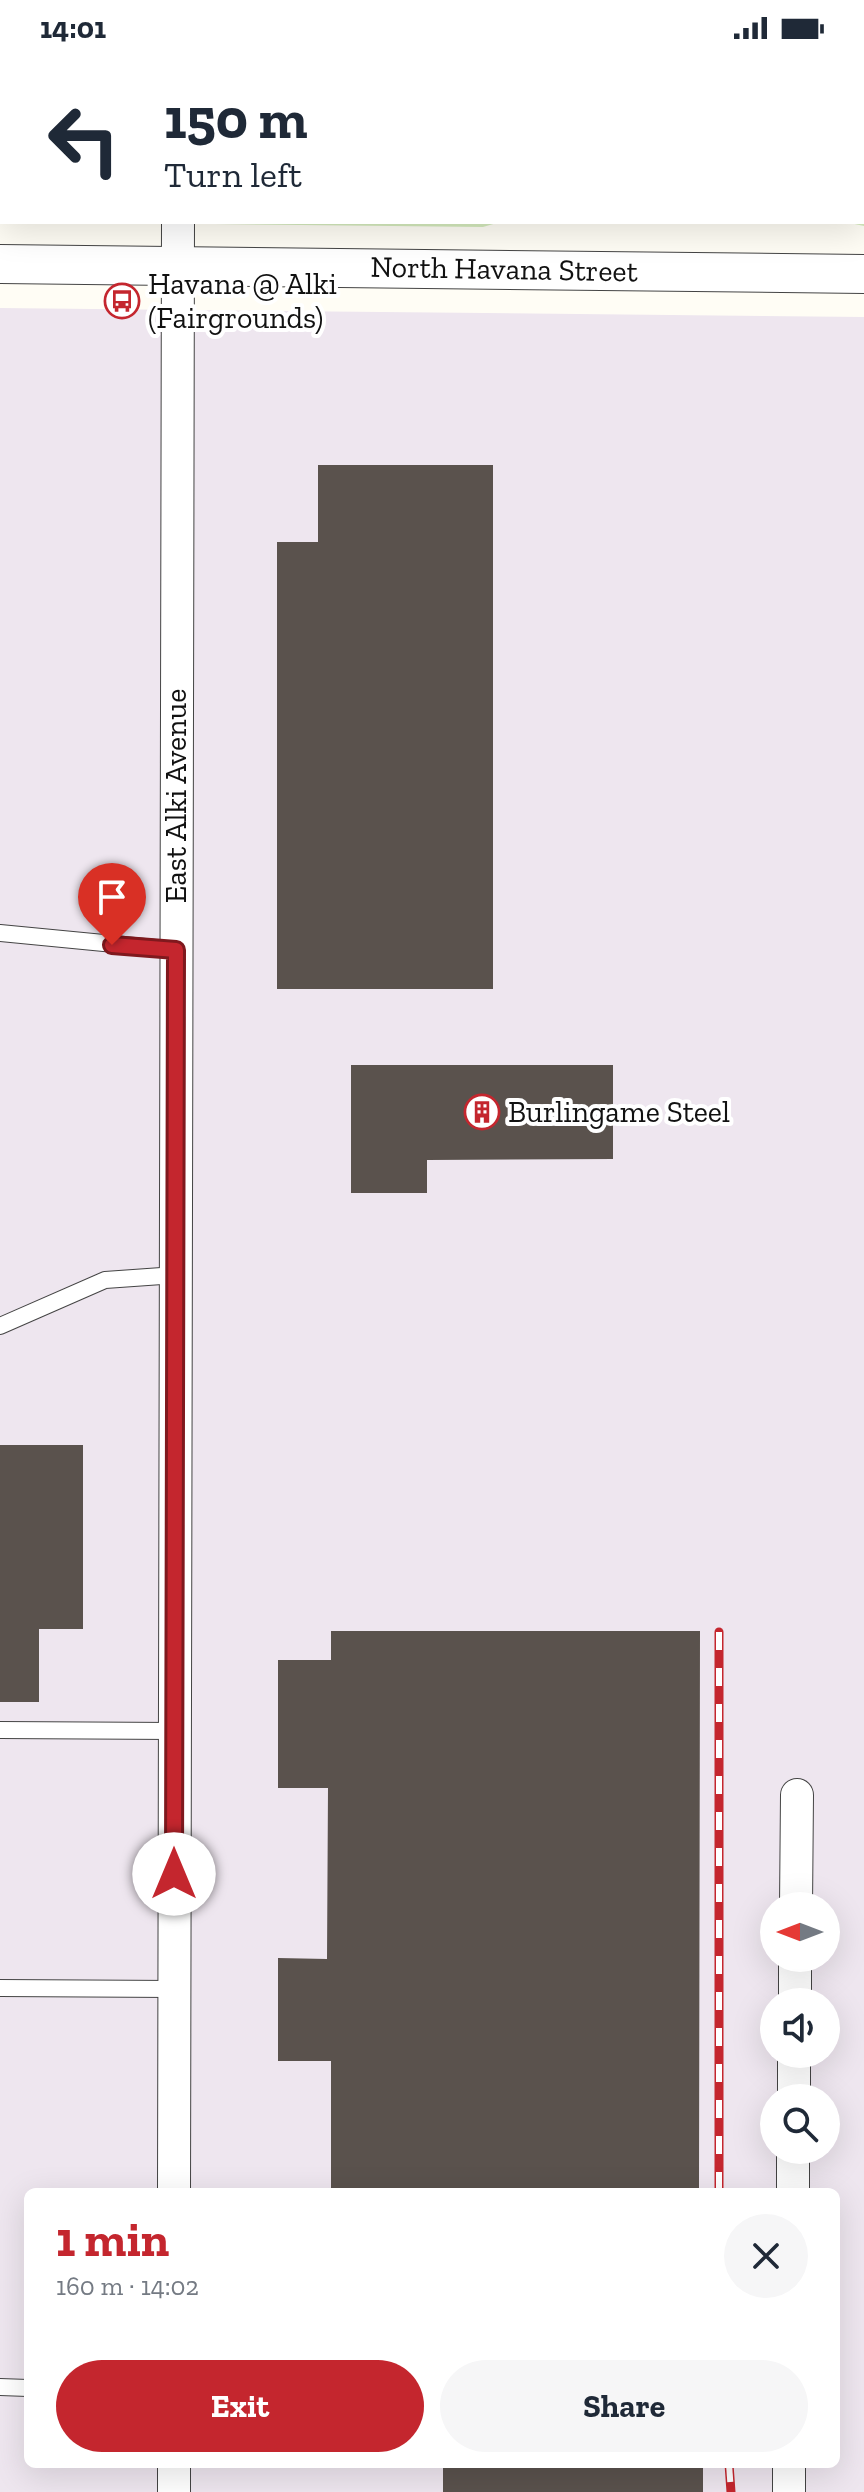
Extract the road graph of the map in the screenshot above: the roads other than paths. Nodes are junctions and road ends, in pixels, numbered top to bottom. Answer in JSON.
{"nodes":[{"id":1,"x":178,"y":224,"type":"edge"},
{"id":2,"x":0,"y":264,"type":"edge"},
{"id":3,"x":177,"y":265,"type":"junction"},
{"id":4,"x":864,"y":274,"type":"edge"},
{"id":5,"x":0,"y":933,"type":"edge"},
{"id":6,"x":176,"y":950,"type":"junction"},
{"id":7,"x":176,"y":1275,"type":"junction"},
{"id":8,"x":0,"y":1326,"type":"edge"},
{"id":9,"x":0,"y":1730,"type":"edge"},
{"id":10,"x":175,"y":1731,"type":"junction"},
{"id":11,"x":797,"y":1795,"type":"dead end"},
{"id":12,"x":796,"y":1892,"type":"edge"},
{"id":13,"x":0,"y":1988,"type":"edge"},
{"id":14,"x":174,"y":1989,"type":"junction"},
{"id":15,"x":793,"y":2164,"type":"edge"},
{"id":16,"x":174,"y":2188,"type":"edge"},
{"id":17,"x":793,"y":2188,"type":"edge"},
{"id":18,"x":0,"y":2387,"type":"edge"},
{"id":19,"x":24,"y":2388,"type":"edge"},
{"id":20,"x":174,"y":2468,"type":"edge"},
{"id":21,"x":789,"y":2468,"type":"edge"},
{"id":22,"x":174,"y":2492,"type":"edge"},
{"id":23,"x":789,"y":2492,"type":"edge"}],
"edges":[{"from":1,"to":3,"type":"street","name":"East Alki Avenue"},
{"from":2,"to":3,"type":"street","name":"North Havana Street"},
{"from":3,"to":4,"type":"street","name":"North Havana Street"},
{"from":3,"to":6,"type":"street","name":"East Alki Avenue"},
{"from":5,"to":6,"type":"lane"},
{"from":6,"to":7,"type":"street","name":"East Alki Avenue"},
{"from":7,"to":8,"type":"lane"},
{"from":7,"to":10,"type":"street","name":"East Alki Avenue"},
{"from":9,"to":10,"type":"lane"},
{"from":10,"to":14,"type":"street","name":"East Alki Avenue"},
{"from":11,"to":12,"type":"street"},
{"from":13,"to":14,"type":"lane"},
{"from":14,"to":16,"type":"street","name":"East Alki Avenue"},
{"from":15,"to":17,"type":"street"},
{"from":18,"to":19,"type":"lane"},
{"from":20,"to":22,"type":"street"},
{"from":21,"to":23,"type":"street"}]}
